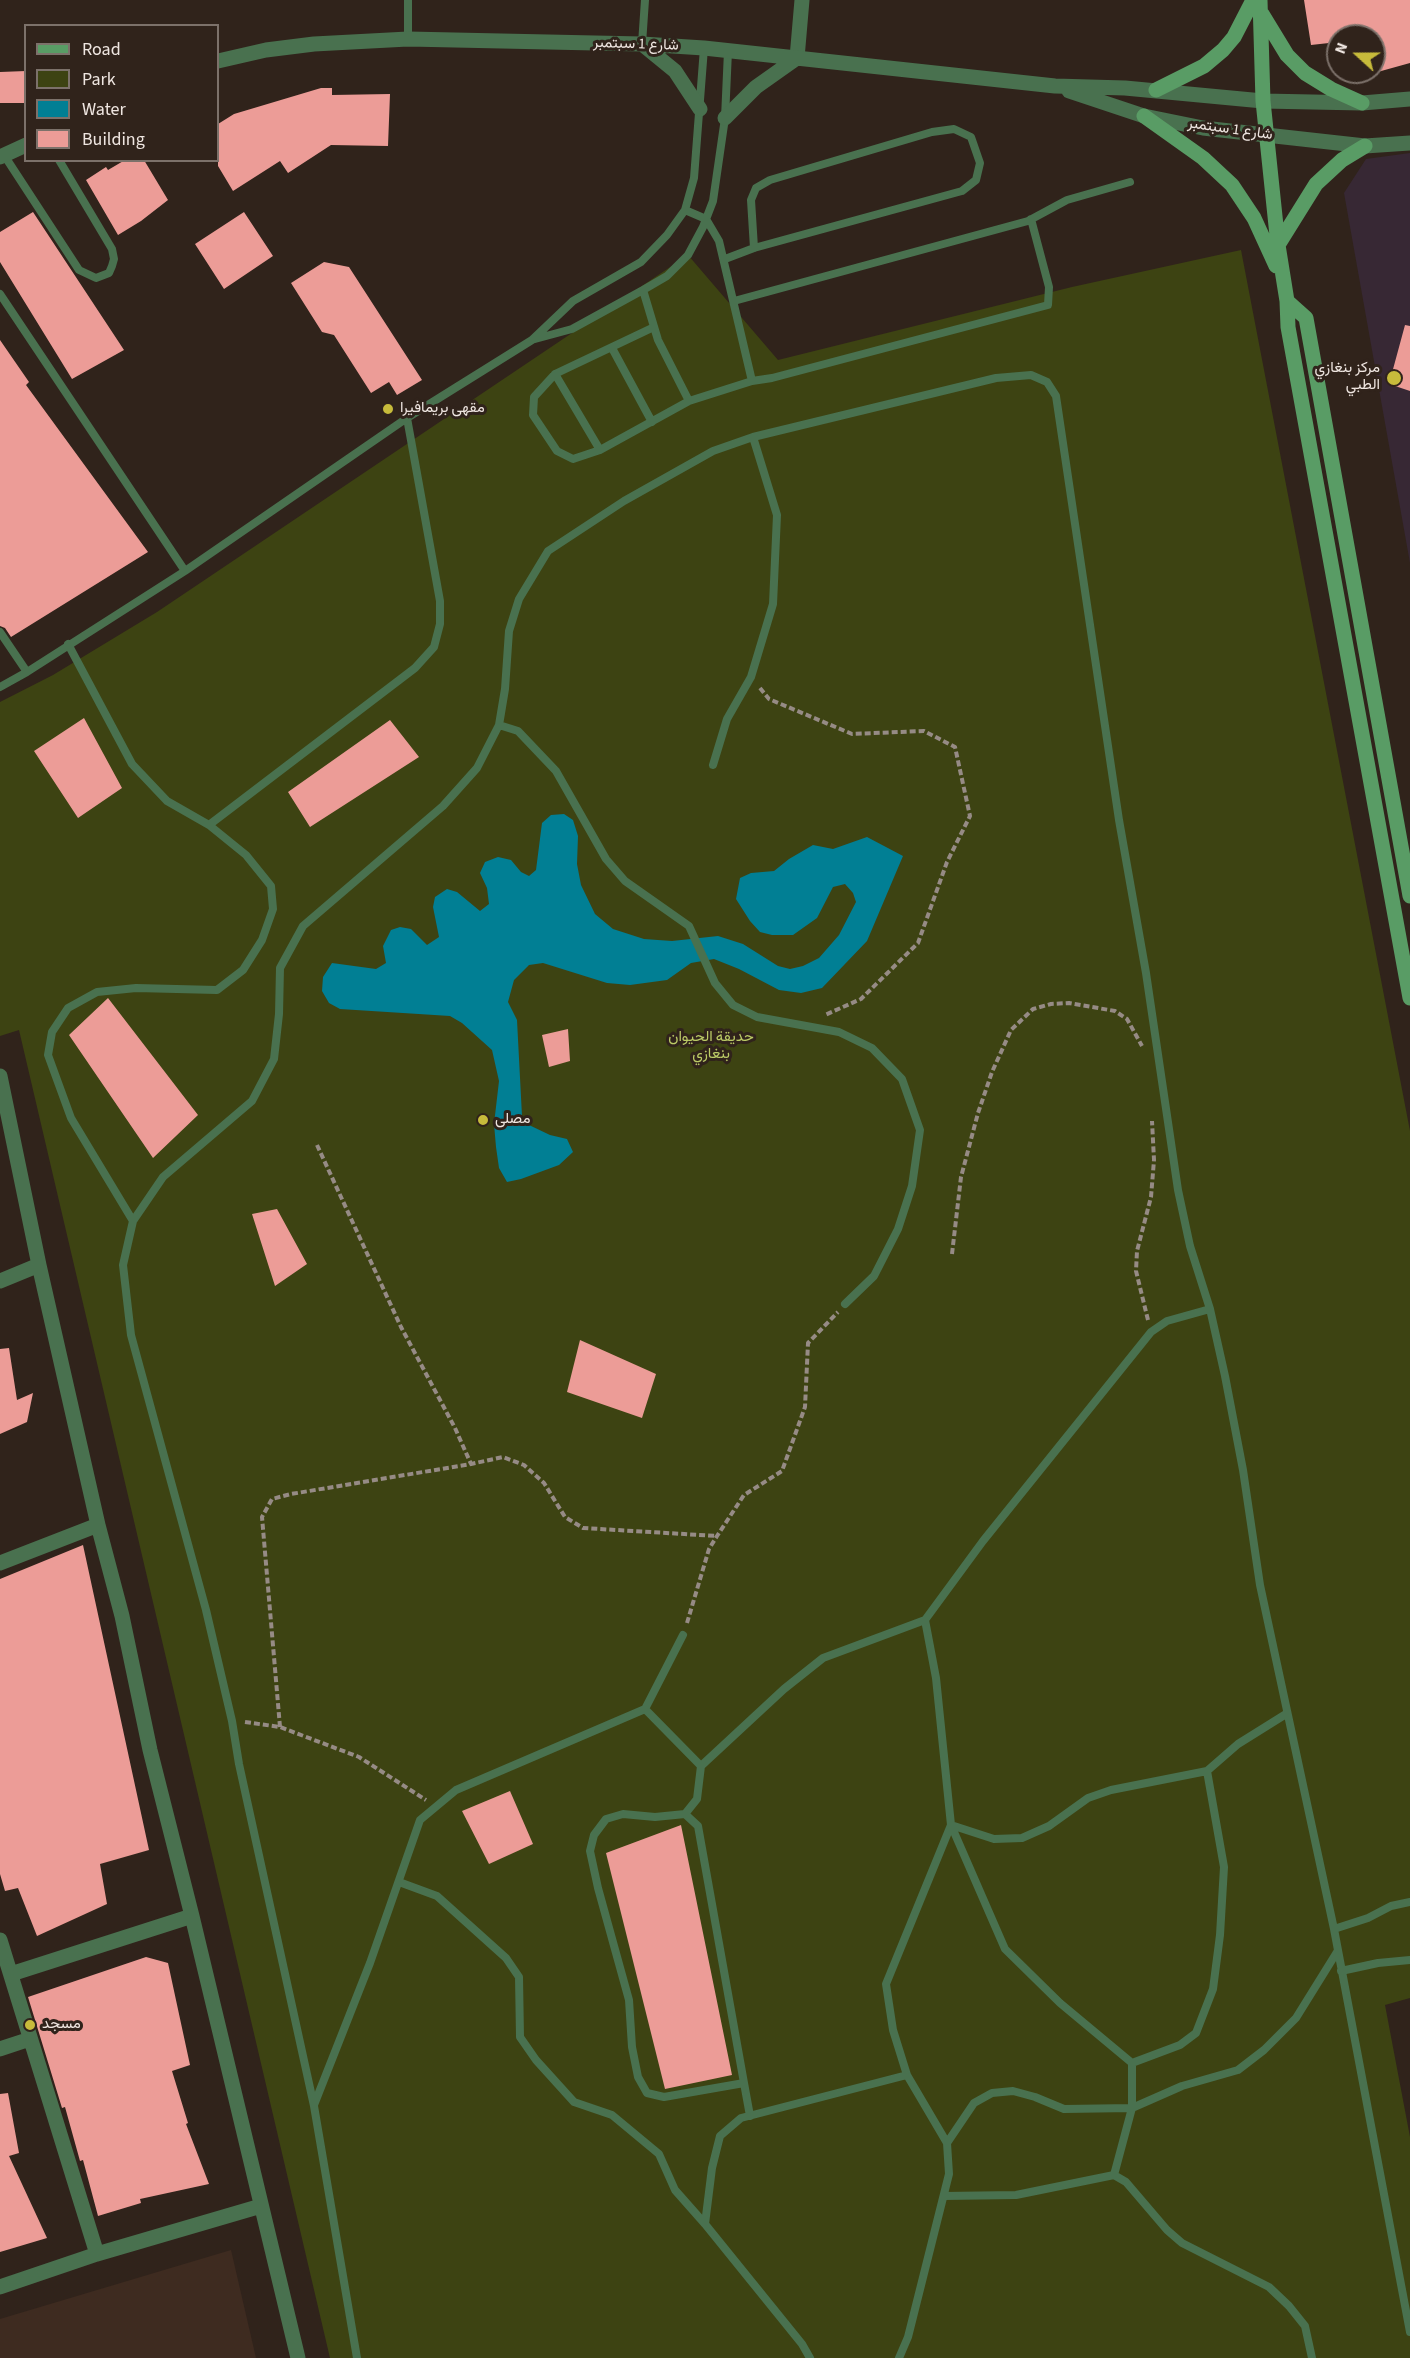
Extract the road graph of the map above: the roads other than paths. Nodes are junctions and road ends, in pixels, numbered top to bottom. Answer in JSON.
{"nodes":[{"id":1,"x":408,"y":0,"type":"edge"},
{"id":2,"x":645,"y":0,"type":"edge"},
{"id":3,"x":802,"y":0,"type":"edge"},
{"id":4,"x":1258,"y":4,"type":"edge"},
{"id":5,"x":408,"y":39,"type":"junction"},
{"id":6,"x":642,"y":44,"type":"junction"},
{"id":7,"x":704,"y":48,"type":"junction"},
{"id":8,"x":728,"y":51,"type":"junction"},
{"id":9,"x":797,"y":58,"type":"junction"},
{"id":10,"x":219,"y":60,"type":"edge"},
{"id":11,"x":1055,"y":86,"type":"junction"},
{"id":12,"x":1156,"y":90,"type":"junction"},
{"id":13,"x":1410,"y":99,"type":"edge"},
{"id":14,"x":1263,"y":101,"type":"junction"},
{"id":15,"x":1362,"y":103,"type":"junction"},
{"id":16,"x":700,"y":109,"type":"junction"},
{"id":17,"x":1144,"y":116,"type":"junction"},
{"id":18,"x":725,"y":118,"type":"junction"},
{"id":19,"x":1267,"y":136,"type":"junction"},
{"id":20,"x":1410,"y":142,"type":"edge"},
{"id":21,"x":24,"y":146,"type":"edge"},
{"id":22,"x":1365,"y":146,"type":"junction"},
{"id":23,"x":2,"y":156,"type":"edge"},
{"id":24,"x":60,"y":162,"type":"edge"},
{"id":25,"x":1130,"y":182,"type":"dead end"},
{"id":26,"x":685,"y":210,"type":"junction"},
{"id":27,"x":706,"y":219,"type":"junction"},
{"id":28,"x":1031,"y":219,"type":"junction"},
{"id":29,"x":1278,"y":245,"type":"junction"},
{"id":30,"x":754,"y":248,"type":"junction"},
{"id":31,"x":725,"y":259,"type":"junction"},
{"id":32,"x":1283,"y":281,"type":"junction"},
{"id":33,"x":643,"y":290,"type":"junction"},
{"id":34,"x":0,"y":294,"type":"edge"},
{"id":35,"x":1287,"y":300,"type":"junction"},
{"id":36,"x":734,"y":301,"type":"junction"},
{"id":37,"x":654,"y":327,"type":"junction"},
{"id":38,"x":532,"y":340,"type":"junction"},
{"id":39,"x":612,"y":348,"type":"junction"},
{"id":40,"x":555,"y":374,"type":"junction"},
{"id":41,"x":752,"y":381,"type":"junction"},
{"id":42,"x":689,"y":401,"type":"junction"},
{"id":43,"x":407,"y":418,"type":"junction"},
{"id":44,"x":652,"y":422,"type":"junction"},
{"id":45,"x":753,"y":437,"type":"junction"},
{"id":46,"x":600,"y":450,"type":"junction"},
{"id":47,"x":1345,"y":535,"type":"junction"},
{"id":48,"x":1326,"y":539,"type":"junction"},
{"id":49,"x":185,"y":571,"type":"junction"},
{"id":50,"x":0,"y":632,"type":"edge"},
{"id":51,"x":68,"y":644,"type":"junction"},
{"id":52,"x":27,"y":672,"type":"junction"},
{"id":53,"x":0,"y":687,"type":"edge"},
{"id":54,"x":499,"y":725,"type":"junction"},
{"id":55,"x":713,"y":765,"type":"dead end"},
{"id":56,"x":208,"y":825,"type":"junction"},
{"id":57,"x":1410,"y":896,"type":"edge"},
{"id":58,"x":1410,"y":998,"type":"edge"},
{"id":59,"x":0,"y":1076,"type":"edge"},
{"id":60,"x":133,"y":1221,"type":"junction"},
{"id":61,"x":39,"y":1265,"type":"junction"},
{"id":62,"x":0,"y":1281,"type":"edge"},
{"id":63,"x":845,"y":1304,"type":"road end"},
{"id":64,"x":1210,"y":1309,"type":"junction"},
{"id":65,"x":98,"y":1525,"type":"junction"},
{"id":66,"x":0,"y":1563,"type":"edge"},
{"id":67,"x":925,"y":1620,"type":"junction"},
{"id":68,"x":683,"y":1635,"type":"road end"},
{"id":69,"x":645,"y":1709,"type":"junction"},
{"id":70,"x":1286,"y":1714,"type":"junction"},
{"id":71,"x":701,"y":1766,"type":"junction"},
{"id":72,"x":1206,"y":1771,"type":"junction"},
{"id":73,"x":685,"y":1814,"type":"junction"},
{"id":74,"x":951,"y":1825,"type":"junction"},
{"id":75,"x":399,"y":1882,"type":"junction"},
{"id":76,"x":1410,"y":1902,"type":"edge"},
{"id":77,"x":192,"y":1916,"type":"junction"},
{"id":78,"x":1334,"y":1929,"type":"junction"},
{"id":79,"x":0,"y":1940,"type":"edge"},
{"id":80,"x":1337,"y":1952,"type":"junction"},
{"id":81,"x":1410,"y":1960,"type":"edge"},
{"id":82,"x":1341,"y":1971,"type":"junction"},
{"id":83,"x":11,"y":1974,"type":"junction"},
{"id":84,"x":30,"y":2039,"type":"junction"},
{"id":85,"x":0,"y":2049,"type":"edge"},
{"id":86,"x":1132,"y":2063,"type":"junction"},
{"id":87,"x":907,"y":2075,"type":"junction"},
{"id":88,"x":744,"y":2084,"type":"junction"},
{"id":89,"x":314,"y":2106,"type":"junction"},
{"id":90,"x":1132,"y":2108,"type":"junction"},
{"id":91,"x":750,"y":2116,"type":"junction"},
{"id":92,"x":947,"y":2143,"type":"junction"},
{"id":93,"x":1114,"y":2175,"type":"junction"},
{"id":94,"x":944,"y":2196,"type":"junction"},
{"id":95,"x":261,"y":2206,"type":"junction"},
{"id":96,"x":705,"y":2224,"type":"junction"},
{"id":97,"x":97,"y":2254,"type":"junction"},
{"id":98,"x":0,"y":2287,"type":"edge"},
{"id":99,"x":1410,"y":2332,"type":"edge"},
{"id":100,"x":298,"y":2358,"type":"edge"},
{"id":101,"x":357,"y":2358,"type":"edge"},
{"id":102,"x":810,"y":2358,"type":"edge"},
{"id":103,"x":899,"y":2358,"type":"edge"},
{"id":104,"x":1312,"y":2358,"type":"edge"}],
"edges":[{"from":1,"to":5,"type":"lane"},
{"from":2,"to":6,"type":"lane"},
{"from":3,"to":9,"type":"street"},
{"from":4,"to":12,"type":"main road"},
{"from":4,"to":14,"type":"main road"},
{"from":4,"to":15,"type":"main road"},
{"from":5,"to":6,"type":"street","name":"شارع 1 سبتمبر"},
{"from":5,"to":10,"type":"street","name":"شارع 1 سبتمبر"},
{"from":6,"to":7,"type":"street","name":"شارع 1 سبتمبر"},
{"from":6,"to":16,"type":"street"},
{"from":7,"to":8,"type":"street","name":"شارع 1 سبتمبر"},
{"from":7,"to":16,"type":"lane"},
{"from":8,"to":9,"type":"street","name":"شارع 1 سبتمبر"},
{"from":8,"to":18,"type":"lane"},
{"from":9,"to":11,"type":"street","name":"شارع 1 سبتمبر"},
{"from":9,"to":18,"type":"street"},
{"from":11,"to":12,"type":"street","name":"شارع 1 سبتمبر"},
{"from":11,"to":17,"type":"street","name":"شارع 1 سبتمبر"},
{"from":12,"to":14,"type":"street","name":"شارع 1 سبتمبر"},
{"from":13,"to":15,"type":"street","name":"شارع 1 سبتمبر"},
{"from":14,"to":15,"type":"street","name":"شارع 1 سبتمبر"},
{"from":14,"to":19,"type":"main road"},
{"from":16,"to":26,"type":"lane"},
{"from":17,"to":19,"type":"street","name":"شارع 1 سبتمبر"},
{"from":17,"to":32,"type":"main road"},
{"from":18,"to":27,"type":"lane"},
{"from":19,"to":22,"type":"street","name":"شارع 1 سبتمبر"},
{"from":19,"to":29,"type":"main road"},
{"from":20,"to":22,"type":"street","name":"شارع 1 سبتمبر"},
{"from":21,"to":23,"type":"street"},
{"from":22,"to":29,"type":"main road"},
{"from":23,"to":24,"type":"lane"},
{"from":25,"to":28,"type":"lane"},
{"from":26,"to":27,"type":"lane"},
{"from":26,"to":38,"type":"lane"},
{"from":27,"to":31,"type":"lane"},
{"from":27,"to":33,"type":"lane"},
{"from":28,"to":36,"type":"lane"},
{"from":28,"to":41,"type":"lane"},
{"from":29,"to":32,"type":"main road"},
{"from":30,"to":30,"type":"lane"},
{"from":30,"to":31,"type":"lane"},
{"from":31,"to":36,"type":"lane"},
{"from":32,"to":35,"type":"main road"},
{"from":33,"to":37,"type":"lane"},
{"from":33,"to":38,"type":"lane"},
{"from":34,"to":49,"type":"lane"},
{"from":35,"to":47,"type":"main road"},
{"from":35,"to":48,"type":"main road"},
{"from":36,"to":41,"type":"lane"},
{"from":37,"to":39,"type":"lane"},
{"from":37,"to":42,"type":"lane"},
{"from":38,"to":43,"type":"lane"},
{"from":39,"to":40,"type":"lane"},
{"from":39,"to":44,"type":"lane"},
{"from":40,"to":46,"type":"lane"},
{"from":40,"to":46,"type":"lane"},
{"from":41,"to":42,"type":"lane"},
{"from":42,"to":44,"type":"lane"},
{"from":43,"to":49,"type":"lane"},
{"from":43,"to":56,"type":"lane"},
{"from":44,"to":46,"type":"lane"},
{"from":45,"to":54,"type":"lane"},
{"from":45,"to":55,"type":"lane"},
{"from":45,"to":64,"type":"lane"},
{"from":47,"to":48,"type":"main road"},
{"from":47,"to":57,"type":"main road"},
{"from":48,"to":58,"type":"main road"},
{"from":49,"to":51,"type":"lane"},
{"from":50,"to":52,"type":"lane"},
{"from":51,"to":52,"type":"lane"},
{"from":51,"to":56,"type":"lane"},
{"from":52,"to":53,"type":"lane"},
{"from":54,"to":60,"type":"lane"},
{"from":54,"to":63,"type":"lane"},
{"from":56,"to":60,"type":"lane"},
{"from":59,"to":61,"type":"street"},
{"from":60,"to":89,"type":"lane"},
{"from":61,"to":62,"type":"street"},
{"from":61,"to":65,"type":"street"},
{"from":64,"to":67,"type":"lane"},
{"from":64,"to":70,"type":"lane"},
{"from":65,"to":66,"type":"street"},
{"from":65,"to":77,"type":"street"},
{"from":67,"to":71,"type":"lane"},
{"from":67,"to":74,"type":"lane"},
{"from":68,"to":69,"type":"lane"},
{"from":69,"to":71,"type":"lane"},
{"from":69,"to":75,"type":"lane"},
{"from":70,"to":72,"type":"lane"},
{"from":70,"to":78,"type":"lane"},
{"from":71,"to":73,"type":"lane"},
{"from":72,"to":74,"type":"lane"},
{"from":72,"to":86,"type":"lane"},
{"from":73,"to":88,"type":"lane"},
{"from":73,"to":88,"type":"lane"},
{"from":74,"to":86,"type":"lane"},
{"from":74,"to":87,"type":"lane"},
{"from":75,"to":89,"type":"lane"},
{"from":75,"to":96,"type":"lane"},
{"from":76,"to":78,"type":"lane"},
{"from":77,"to":83,"type":"street"},
{"from":77,"to":95,"type":"street"},
{"from":78,"to":80,"type":"lane"},
{"from":79,"to":83,"type":"street"},
{"from":80,"to":82,"type":"lane"},
{"from":80,"to":90,"type":"lane"},
{"from":81,"to":82,"type":"lane"},
{"from":82,"to":99,"type":"lane"},
{"from":83,"to":84,"type":"street"},
{"from":84,"to":85,"type":"street"},
{"from":84,"to":97,"type":"street"},
{"from":86,"to":90,"type":"lane"},
{"from":87,"to":91,"type":"lane"},
{"from":87,"to":92,"type":"lane"},
{"from":88,"to":91,"type":"lane"},
{"from":89,"to":101,"type":"lane"},
{"from":90,"to":92,"type":"lane"},
{"from":90,"to":93,"type":"lane"},
{"from":91,"to":96,"type":"lane"},
{"from":92,"to":94,"type":"lane"},
{"from":93,"to":94,"type":"lane"},
{"from":93,"to":104,"type":"lane"},
{"from":94,"to":103,"type":"lane"},
{"from":95,"to":97,"type":"street"},
{"from":95,"to":100,"type":"street"},
{"from":96,"to":102,"type":"lane"},
{"from":97,"to":98,"type":"street"}]}
